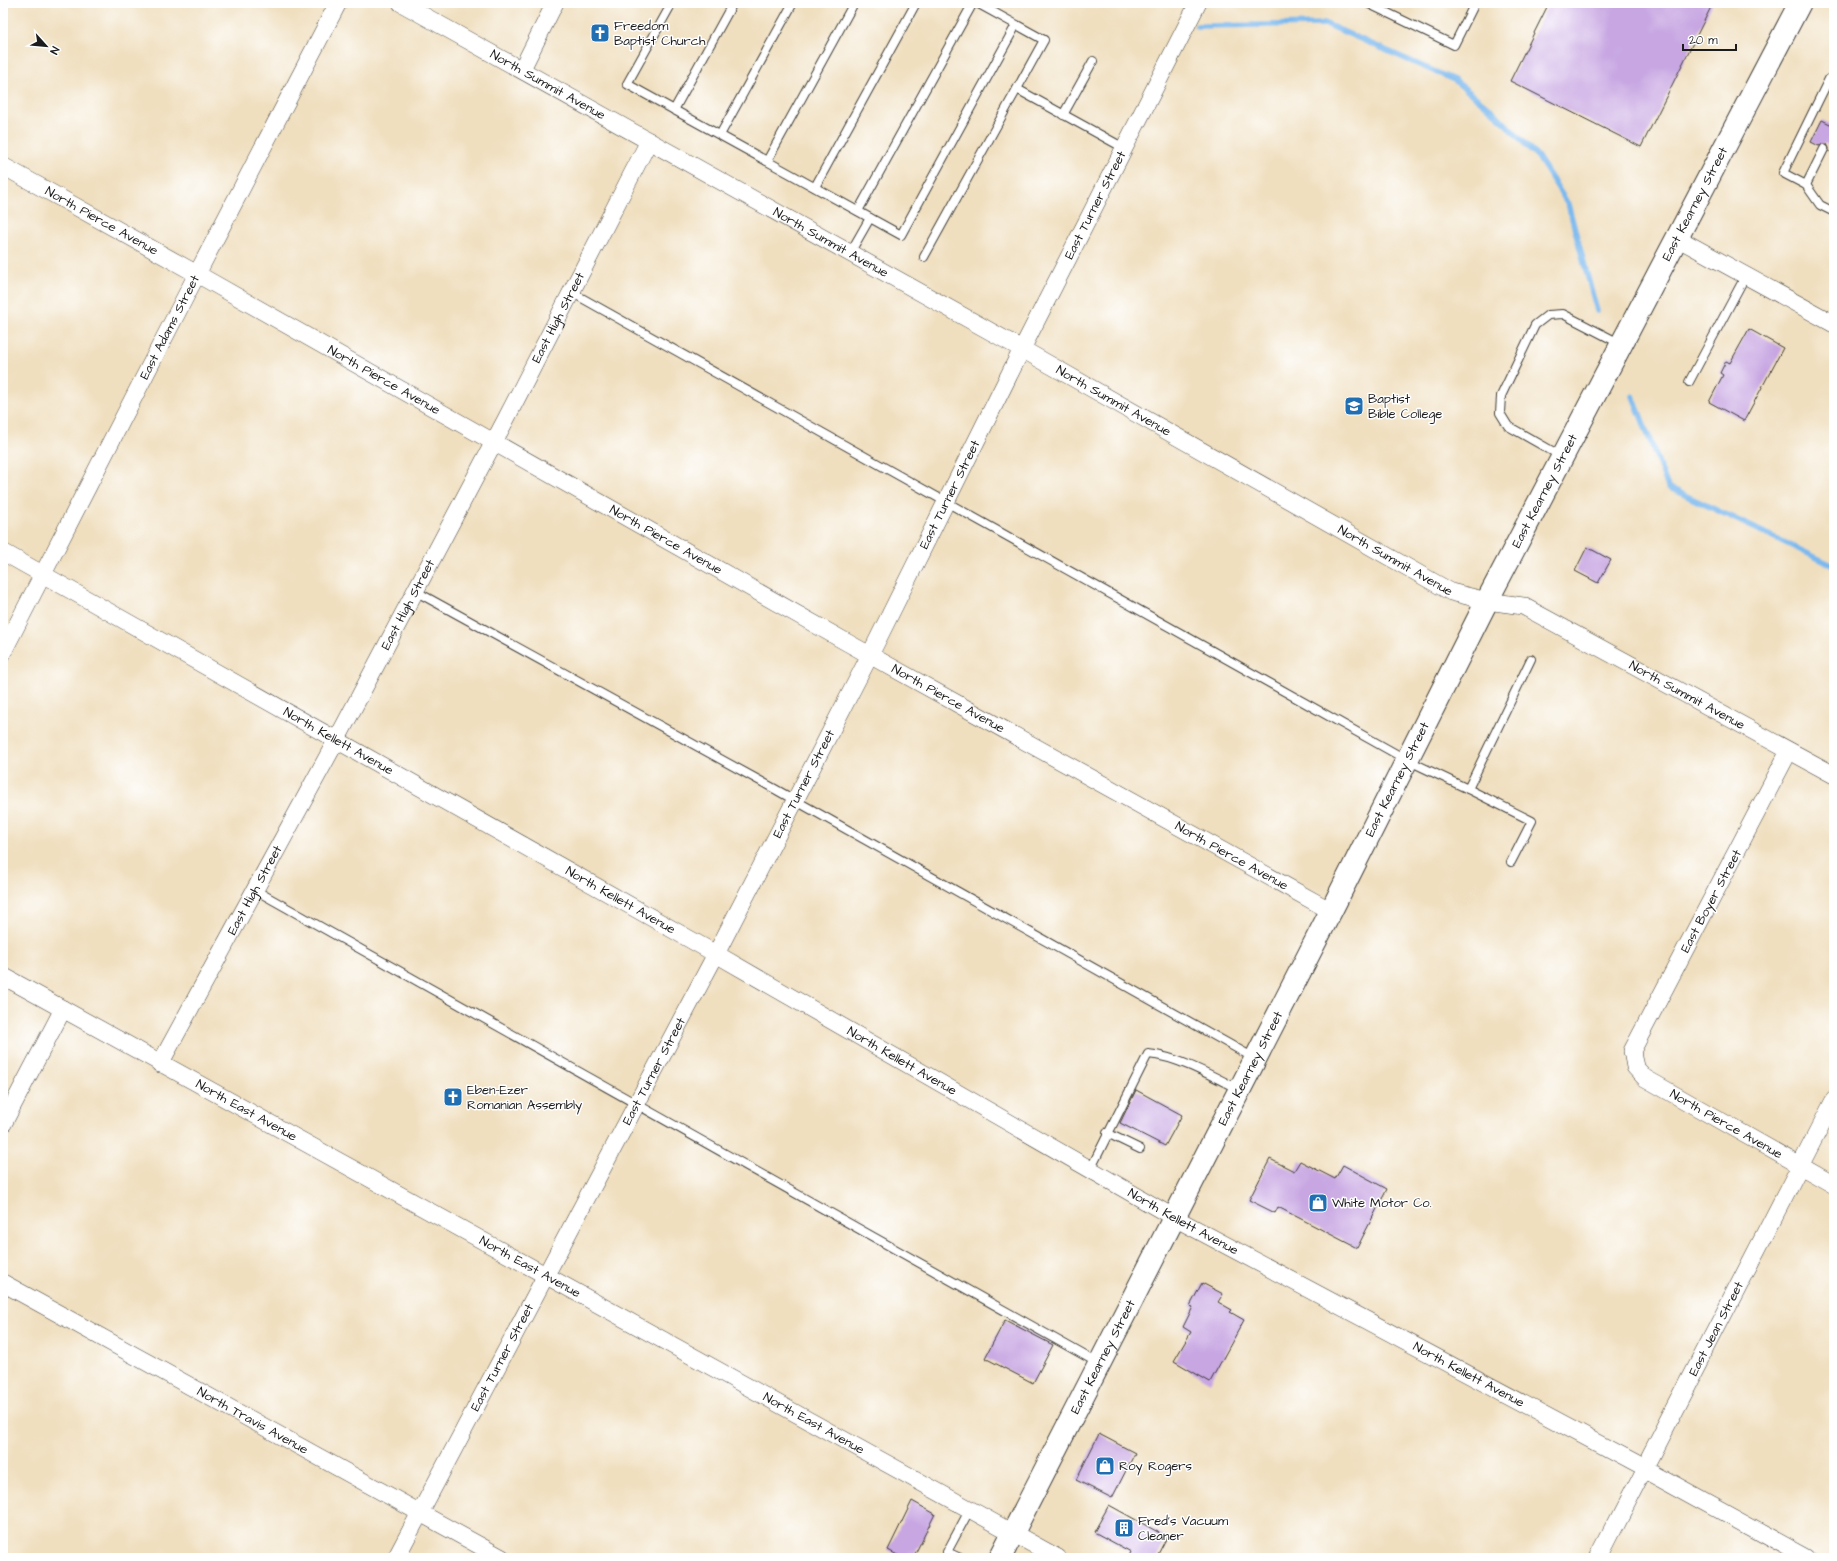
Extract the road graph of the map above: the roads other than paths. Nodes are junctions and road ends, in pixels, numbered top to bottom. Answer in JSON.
{"nodes":[{"id":1,"x":338,"y":3,"type":"edge"},
{"id":2,"x":401,"y":3,"type":"edge"},
{"id":3,"x":555,"y":3,"type":"edge"},
{"id":4,"x":672,"y":3,"type":"edge"},
{"id":5,"x":733,"y":3,"type":"edge"},
{"id":6,"x":793,"y":3,"type":"edge"},
{"id":7,"x":854,"y":3,"type":"edge"},
{"id":8,"x":916,"y":3,"type":"edge"},
{"id":9,"x":972,"y":3,"type":"edge"},
{"id":10,"x":976,"y":3,"type":"edge"},
{"id":11,"x":1198,"y":3,"type":"edge"},
{"id":12,"x":1367,"y":3,"type":"edge"},
{"id":13,"x":1476,"y":3,"type":"edge"},
{"id":14,"x":1800,"y":3,"type":"edge"},
{"id":15,"x":1016,"y":25,"type":"junction"},
{"id":16,"x":1093,"y":61,"type":"dead end"},
{"id":17,"x":522,"y":69,"type":"junction"},
{"id":18,"x":1834,"y":76,"type":"edge"},
{"id":19,"x":1017,"y":89,"type":"junction"},
{"id":20,"x":674,"y":110,"type":"junction"},
{"id":21,"x":1064,"y":115,"type":"junction"},
{"id":22,"x":720,"y":135,"type":"junction"},
{"id":23,"x":649,"y":141,"type":"junction"},
{"id":24,"x":1124,"y":148,"type":"junction"},
{"id":25,"x":1824,"y":149,"type":"dead end"},
{"id":26,"x":767,"y":161,"type":"junction"},
{"id":27,"x":3,"y":166,"type":"edge"},
{"id":28,"x":1806,"y":185,"type":"junction"},
{"id":29,"x":815,"y":187,"type":"junction"},
{"id":30,"x":858,"y":211,"type":"junction"},
{"id":31,"x":1834,"y":212,"type":"edge"},
{"id":32,"x":870,"y":218,"type":"junction"},
{"id":33,"x":1677,"y":238,"type":"junction"},
{"id":34,"x":850,"y":253,"type":"junction"},
{"id":35,"x":924,"y":257,"type":"dead end"},
{"id":36,"x":197,"y":274,"type":"junction"},
{"id":37,"x":1746,"y":276,"type":"junction"},
{"id":38,"x":571,"y":292,"type":"junction"},
{"id":39,"x":1834,"y":324,"type":"edge"},
{"id":40,"x":1622,"y":345,"type":"junction"},
{"id":41,"x":1022,"y":349,"type":"junction"},
{"id":42,"x":1689,"y":382,"type":"dead end"},
{"id":43,"x":494,"y":442,"type":"junction"},
{"id":44,"x":1563,"y":456,"type":"junction"},
{"id":45,"x":946,"y":501,"type":"junction"},
{"id":46,"x":3,"y":552,"type":"edge"},
{"id":47,"x":42,"y":574,"type":"junction"},
{"id":48,"x":415,"y":591,"type":"junction"},
{"id":49,"x":1487,"y":601,"type":"junction"},
{"id":50,"x":3,"y":652,"type":"edge"},
{"id":51,"x":870,"y":655,"type":"junction"},
{"id":52,"x":1531,"y":659,"type":"dead end"},
{"id":53,"x":336,"y":741,"type":"junction"},
{"id":54,"x":1789,"y":751,"type":"junction"},
{"id":55,"x":1407,"y":760,"type":"junction"},
{"id":56,"x":1834,"y":775,"type":"edge"},
{"id":57,"x":1468,"y":789,"type":"junction"},
{"id":58,"x":795,"y":800,"type":"junction"},
{"id":59,"x":1511,"y":862,"type":"dead end"},
{"id":60,"x":255,"y":890,"type":"junction"},
{"id":61,"x":1331,"y":911,"type":"junction"},
{"id":62,"x":716,"y":954,"type":"junction"},
{"id":63,"x":3,"y":976,"type":"edge"},
{"id":64,"x":63,"y":1009,"type":"junction"},
{"id":65,"x":1632,"y":1051,"type":"joint"},
{"id":66,"x":1254,"y":1059,"type":"junction"},
{"id":67,"x":160,"y":1064,"type":"junction"},
{"id":68,"x":1239,"y":1089,"type":"junction"},
{"id":69,"x":1834,"y":1100,"type":"edge"},
{"id":70,"x":637,"y":1104,"type":"junction"},
{"id":71,"x":3,"y":1124,"type":"edge"},
{"id":72,"x":1107,"y":1133,"type":"junction"},
{"id":73,"x":1140,"y":1149,"type":"dead end"},
{"id":74,"x":1799,"y":1166,"type":"junction"},
{"id":75,"x":1090,"y":1170,"type":"junction"},
{"id":76,"x":1834,"y":1185,"type":"edge"},
{"id":77,"x":1173,"y":1217,"type":"junction"},
{"id":78,"x":547,"y":1275,"type":"junction"},
{"id":79,"x":3,"y":1283,"type":"edge"},
{"id":80,"x":1098,"y":1363,"type":"junction"},
{"id":81,"x":1644,"y":1468,"type":"junction"},
{"id":82,"x":970,"y":1509,"type":"junction"},
{"id":83,"x":420,"y":1514,"type":"junction"},
{"id":84,"x":1012,"y":1533,"type":"junction"},
{"id":85,"x":396,"y":1558,"type":"edge"},
{"id":86,"x":502,"y":1558,"type":"edge"},
{"id":87,"x":960,"y":1558,"type":"edge"},
{"id":88,"x":1000,"y":1558,"type":"edge"},
{"id":89,"x":1058,"y":1558,"type":"edge"},
{"id":90,"x":1598,"y":1558,"type":"edge"},
{"id":91,"x":1808,"y":1558,"type":"edge"}],
"edges":[{"from":1,"to":36,"type":"street","name":"East Adams Street"},
{"from":2,"to":17,"type":"street","name":"North Summit Avenue"},
{"from":3,"to":17,"type":"street"},
{"from":4,"to":20,"type":"lane"},
{"from":5,"to":20,"type":"lane"},
{"from":6,"to":22,"type":"lane"},
{"from":7,"to":26,"type":"lane"},
{"from":8,"to":29,"type":"lane"},
{"from":9,"to":30,"type":"lane"},
{"from":10,"to":15,"type":"lane"},
{"from":11,"to":24,"type":"street","name":"East Turner Street"},
{"from":12,"to":13,"type":"lane"},
{"from":14,"to":33,"type":"main road","name":"East Kearney Street"},
{"from":15,"to":19,"type":"lane"},
{"from":15,"to":32,"type":"lane"},
{"from":16,"to":21,"type":"lane"},
{"from":17,"to":23,"type":"street","name":"North Summit Avenue"},
{"from":18,"to":28,"type":"lane"},
{"from":19,"to":21,"type":"lane"},
{"from":19,"to":35,"type":"lane"},
{"from":20,"to":22,"type":"lane"},
{"from":21,"to":24,"type":"lane"},
{"from":22,"to":26,"type":"lane"},
{"from":23,"to":34,"type":"street","name":"North Summit Avenue"},
{"from":23,"to":38,"type":"street","name":"East High Street"},
{"from":24,"to":41,"type":"street","name":"East Turner Street"},
{"from":25,"to":28,"type":"lane"},
{"from":26,"to":29,"type":"lane"},
{"from":27,"to":36,"type":"street","name":"North Pierce Avenue"},
{"from":28,"to":31,"type":"lane"},
{"from":29,"to":30,"type":"lane"},
{"from":30,"to":32,"type":"lane"},
{"from":32,"to":34,"type":"lane"},
{"from":33,"to":37,"type":"street"},
{"from":33,"to":40,"type":"main road","name":"East Kearney Street"},
{"from":34,"to":41,"type":"street","name":"North Summit Avenue"},
{"from":36,"to":43,"type":"street","name":"North Pierce Avenue"},
{"from":36,"to":47,"type":"street","name":"East Adams Street"},
{"from":37,"to":39,"type":"street"},
{"from":37,"to":42,"type":"lane"},
{"from":38,"to":43,"type":"street","name":"East High Street"},
{"from":38,"to":45,"type":"lane"},
{"from":40,"to":44,"type":"main road","name":"East Kearney Street"},
{"from":40,"to":44,"type":"lane"},
{"from":41,"to":45,"type":"street","name":"East Turner Street"},
{"from":41,"to":49,"type":"street","name":"North Summit Avenue"},
{"from":43,"to":48,"type":"street","name":"East High Street"},
{"from":43,"to":51,"type":"street","name":"North Pierce Avenue"},
{"from":44,"to":49,"type":"main road","name":"East Kearney Street"},
{"from":45,"to":51,"type":"street","name":"East Turner Street"},
{"from":45,"to":55,"type":"lane"},
{"from":46,"to":47,"type":"street","name":"North Kellett Avenue"},
{"from":47,"to":50,"type":"street","name":"East Adams Street"},
{"from":47,"to":53,"type":"street","name":"North Kellett Avenue"},
{"from":48,"to":53,"type":"street","name":"East High Street"},
{"from":48,"to":58,"type":"lane"},
{"from":49,"to":54,"type":"street","name":"North Summit Avenue"},
{"from":49,"to":55,"type":"main road","name":"East Kearney Street"},
{"from":51,"to":58,"type":"street","name":"East Turner Street"},
{"from":51,"to":61,"type":"street","name":"North Pierce Avenue"},
{"from":52,"to":57,"type":"lane"},
{"from":53,"to":60,"type":"street","name":"East High Street"},
{"from":53,"to":62,"type":"street","name":"North Kellett Avenue"},
{"from":54,"to":56,"type":"street","name":"North Summit Avenue"},
{"from":54,"to":65,"type":"street","name":"East Boyer Street"},
{"from":55,"to":57,"type":"lane"},
{"from":55,"to":61,"type":"main road","name":"East Kearney Street"},
{"from":57,"to":59,"type":"lane"},
{"from":58,"to":62,"type":"street","name":"East Turner Street"},
{"from":58,"to":66,"type":"lane"},
{"from":60,"to":67,"type":"street","name":"East High Street"},
{"from":60,"to":70,"type":"lane"},
{"from":61,"to":66,"type":"main road","name":"East Kearney Street"},
{"from":62,"to":70,"type":"street","name":"East Turner Street"},
{"from":62,"to":75,"type":"street","name":"North Kellett Avenue"},
{"from":63,"to":64,"type":"street","name":"North East Avenue"},
{"from":64,"to":67,"type":"street","name":"North East Avenue"},
{"from":64,"to":71,"type":"street"},
{"from":65,"to":74,"type":"street","name":"North Pierce Avenue"},
{"from":66,"to":68,"type":"main road","name":"East Kearney Street"},
{"from":67,"to":78,"type":"street","name":"North East Avenue"},
{"from":68,"to":72,"type":"lane"},
{"from":68,"to":77,"type":"main road","name":"East Kearney Street"},
{"from":69,"to":74,"type":"street","name":"East Jean Street"},
{"from":70,"to":78,"type":"street","name":"East Turner Street"},
{"from":70,"to":80,"type":"lane"},
{"from":72,"to":73,"type":"lane"},
{"from":72,"to":75,"type":"lane"},
{"from":74,"to":76,"type":"street","name":"North Pierce Avenue"},
{"from":74,"to":81,"type":"street","name":"East Jean Street"},
{"from":75,"to":77,"type":"street","name":"North Kellett Avenue"},
{"from":77,"to":80,"type":"main road","name":"East Kearney Street"},
{"from":77,"to":81,"type":"street","name":"North Kellett Avenue"},
{"from":78,"to":82,"type":"street","name":"North East Avenue"},
{"from":78,"to":83,"type":"street","name":"East Turner Street"},
{"from":79,"to":83,"type":"street","name":"North Travis Avenue"},
{"from":80,"to":84,"type":"main road","name":"East Kearney Street"},
{"from":81,"to":90,"type":"street","name":"East Jean Street"},
{"from":81,"to":91,"type":"street","name":"North Kellett Avenue"},
{"from":82,"to":84,"type":"street","name":"North East Avenue"},
{"from":82,"to":87,"type":"lane"},
{"from":83,"to":85,"type":"street","name":"East Turner Street"},
{"from":83,"to":86,"type":"street","name":"North Travis Avenue"},
{"from":84,"to":88,"type":"main road","name":"East Kearney Street"},
{"from":84,"to":89,"type":"street","name":"North East Avenue"}]}
